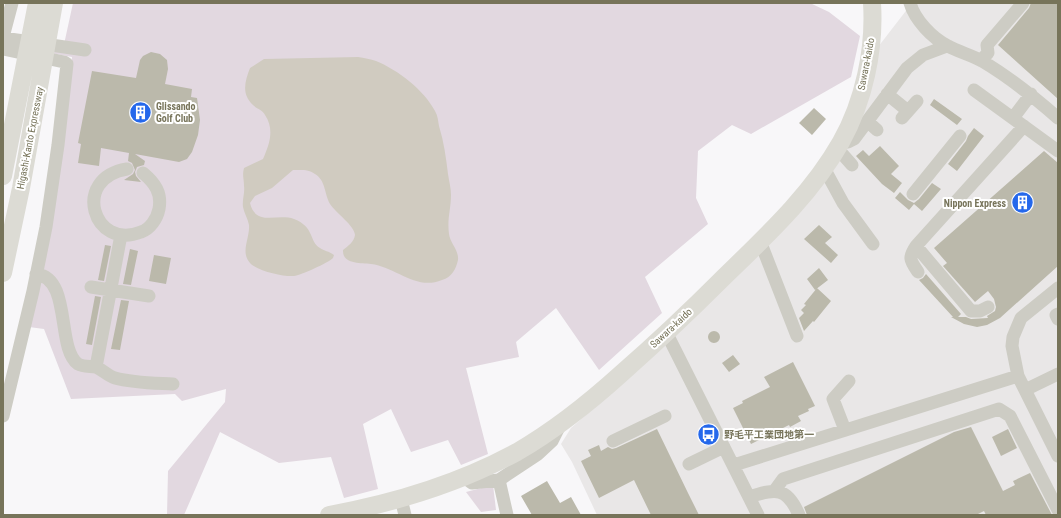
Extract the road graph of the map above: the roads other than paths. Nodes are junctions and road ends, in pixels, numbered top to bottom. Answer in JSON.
{"nodes":[{"id":1,"x":12,"y":3,"type":"edge"},
{"id":2,"x":37,"y":3,"type":"edge"},
{"id":3,"x":54,"y":3,"type":"edge"},
{"id":4,"x":872,"y":3,"type":"edge"},
{"id":5,"x":910,"y":3,"type":"edge"},
{"id":6,"x":1023,"y":3,"type":"edge"},
{"id":7,"x":3,"y":38,"type":"edge"},
{"id":8,"x":947,"y":46,"type":"junction"},
{"id":9,"x":3,"y":49,"type":"edge"},
{"id":10,"x":86,"y":50,"type":"dead end"},
{"id":11,"x":981,"y":60,"type":"junction"},
{"id":12,"x":974,"y":90,"type":"dead end"},
{"id":13,"x":887,"y":94,"type":"junction"},
{"id":14,"x":1030,"y":94,"type":"junction"},
{"id":15,"x":917,"y":100,"type":"dead end"},
{"id":16,"x":1058,"y":118,"type":"edge"},
{"id":17,"x":1018,"y":122,"type":"junction"},
{"id":18,"x":960,"y":136,"type":"dead end"},
{"id":19,"x":840,"y":144,"type":"junction"},
{"id":20,"x":1057,"y":148,"type":"edge"},
{"id":21,"x":852,"y":165,"type":"dead end"},
{"id":22,"x":824,"y":168,"type":"junction"},
{"id":23,"x":127,"y":169,"type":"dead end"},
{"id":24,"x":143,"y":173,"type":"dead end"},
{"id":25,"x":3,"y":176,"type":"edge"},
{"id":26,"x":913,"y":194,"type":"dead end"},
{"id":27,"x":121,"y":235,"type":"junction"},
{"id":28,"x":760,"y":241,"type":"junction"},
{"id":29,"x":873,"y":244,"type":"dead end"},
{"id":30,"x":916,"y":246,"type":"junction"},
{"id":31,"x":918,"y":272,"type":"dead end"},
{"id":32,"x":3,"y":273,"type":"edge"},
{"id":33,"x":36,"y":274,"type":"junction"},
{"id":34,"x":91,"y":287,"type":"dead end"},
{"id":35,"x":1058,"y":288,"type":"edge"},
{"id":36,"x":111,"y":290,"type":"junction"},
{"id":37,"x":149,"y":296,"type":"dead end"},
{"id":38,"x":988,"y":307,"type":"dead end"},
{"id":39,"x":1058,"y":314,"type":"edge"},
{"id":40,"x":1058,"y":319,"type":"edge"},
{"id":41,"x":667,"y":334,"type":"junction"},
{"id":42,"x":797,"y":336,"type":"dead end"},
{"id":43,"x":96,"y":367,"type":"junction"},
{"id":44,"x":1058,"y":374,"type":"edge"},
{"id":45,"x":1018,"y":376,"type":"junction"},
{"id":46,"x":850,"y":381,"type":"dead end"},
{"id":47,"x":173,"y":384,"type":"dead end"},
{"id":48,"x":1025,"y":390,"type":"junction"},
{"id":49,"x":3,"y":416,"type":"edge"},
{"id":50,"x":665,"y":416,"type":"dead end"},
{"id":51,"x":560,"y":423,"type":"junction"},
{"id":52,"x":845,"y":430,"type":"junction"},
{"id":53,"x":613,"y":441,"type":"dead end"},
{"id":54,"x":724,"y":446,"type":"junction"},
{"id":55,"x":1058,"y":456,"type":"edge"},
{"id":56,"x":689,"y":464,"type":"dead end"},
{"id":57,"x":734,"y":465,"type":"junction"},
{"id":58,"x":464,"y":477,"type":"junction"},
{"id":59,"x":499,"y":480,"type":"junction"},
{"id":60,"x":774,"y":490,"type":"junction"},
{"id":61,"x":749,"y":497,"type":"junction"},
{"id":62,"x":403,"y":507,"type":"edge"},
{"id":63,"x":1058,"y":510,"type":"edge"},
{"id":64,"x":329,"y":515,"type":"edge"},
{"id":65,"x":507,"y":515,"type":"edge"},
{"id":66,"x":758,"y":515,"type":"edge"},
{"id":67,"x":799,"y":515,"type":"edge"}],
"edges":[{"from":1,"to":7,"type":"street"},
{"from":2,"to":25,"type":"highway","name":"Higashi-Kanto Expressway"},
{"from":3,"to":32,"type":"highway","name":"Higashi-Kanto Expressway"},
{"from":4,"to":19,"type":"highway","name":"Sawara-kaido"},
{"from":5,"to":8,"type":"street"},
{"from":6,"to":11,"type":"street"},
{"from":7,"to":10,"type":"street"},
{"from":8,"to":11,"type":"street"},
{"from":8,"to":13,"type":"street"},
{"from":9,"to":33,"type":"street"},
{"from":11,"to":14,"type":"street"},
{"from":12,"to":17,"type":"street"},
{"from":13,"to":15,"type":"street"},
{"from":13,"to":19,"type":"street"},
{"from":14,"to":16,"type":"street"},
{"from":14,"to":17,"type":"street"},
{"from":17,"to":20,"type":"street"},
{"from":17,"to":30,"type":"street"},
{"from":18,"to":26,"type":"street"},
{"from":19,"to":21,"type":"street"},
{"from":19,"to":22,"type":"highway","name":"Sawara-kaido"},
{"from":22,"to":28,"type":"highway","name":"Sawara-kaido"},
{"from":22,"to":29,"type":"street"},
{"from":23,"to":27,"type":"street"},
{"from":24,"to":27,"type":"street"},
{"from":27,"to":36,"type":"street"},
{"from":28,"to":41,"type":"highway","name":"Sawara-kaido"},
{"from":28,"to":42,"type":"street"},
{"from":30,"to":31,"type":"street"},
{"from":30,"to":38,"type":"street"},
{"from":33,"to":43,"type":"street"},
{"from":33,"to":49,"type":"street"},
{"from":34,"to":36,"type":"street"},
{"from":35,"to":45,"type":"street"},
{"from":36,"to":37,"type":"street"},
{"from":36,"to":43,"type":"street"},
{"from":39,"to":40,"type":"street"},
{"from":41,"to":51,"type":"highway","name":"Sawara-kaido"},
{"from":41,"to":54,"type":"street"},
{"from":43,"to":47,"type":"street"},
{"from":44,"to":48,"type":"street"},
{"from":45,"to":48,"type":"street"},
{"from":45,"to":52,"type":"street"},
{"from":46,"to":52,"type":"street"},
{"from":48,"to":55,"type":"street"},
{"from":50,"to":53,"type":"street"},
{"from":51,"to":58,"type":"highway","name":"Sawara-kaido"},
{"from":51,"to":59,"type":"street"},
{"from":52,"to":57,"type":"street"},
{"from":54,"to":56,"type":"street"},
{"from":54,"to":57,"type":"street"},
{"from":57,"to":61,"type":"street"},
{"from":58,"to":59,"type":"street"},
{"from":58,"to":62,"type":"highway","name":"Sawara-kaido"},
{"from":59,"to":65,"type":"street"},
{"from":60,"to":61,"type":"street"},
{"from":60,"to":63,"type":"street"},
{"from":60,"to":67,"type":"street"},
{"from":61,"to":66,"type":"street"},
{"from":62,"to":64,"type":"highway","name":"Sawara-kaido"}]}
